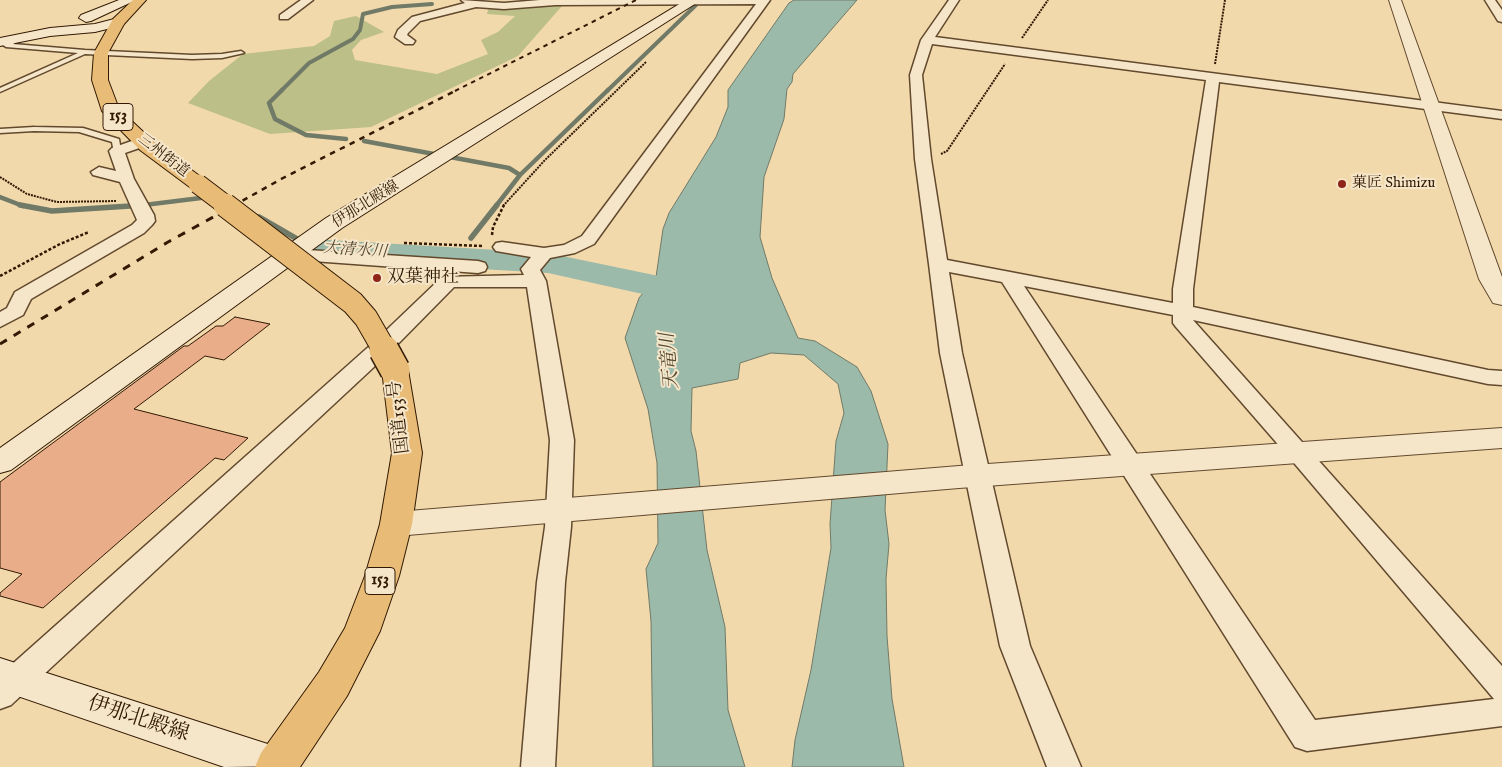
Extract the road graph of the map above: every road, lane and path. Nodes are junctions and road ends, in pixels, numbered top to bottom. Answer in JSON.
{"nodes":[{"id":1,"x":130,"y":0,"type":"edge"},
{"id":2,"x":140,"y":0,"type":"edge"},
{"id":3,"x":308,"y":0,"type":"edge"},
{"id":4,"x":764,"y":0,"type":"edge"},
{"id":5,"x":954,"y":0,"type":"edge"},
{"id":6,"x":1048,"y":0,"type":"edge"},
{"id":7,"x":1225,"y":0,"type":"edge"},
{"id":8,"x":1395,"y":0,"type":"edge"},
{"id":9,"x":1490,"y":0,"type":"edge"},
{"id":10,"x":556,"y":1,"type":"edge"},
{"id":11,"x":694,"y":1,"type":"edge"},
{"id":12,"x":471,"y":2,"type":"edge"},
{"id":13,"x":284,"y":17,"type":"dead end"},
{"id":14,"x":1502,"y":19,"type":"edge"},
{"id":15,"x":118,"y":22,"type":"junction"},
{"id":16,"x":71,"y":31,"type":"junction"},
{"id":17,"x":50,"y":32,"type":"junction"},
{"id":18,"x":17,"y":40,"type":"junction"},
{"id":19,"x":409,"y":40,"type":"dead end"},
{"id":20,"x":927,"y":40,"type":"junction"},
{"id":21,"x":0,"y":42,"type":"edge"},
{"id":22,"x":98,"y":49,"type":"junction"},
{"id":23,"x":1014,"y":51,"type":"junction"},
{"id":24,"x":240,"y":53,"type":"dead end"},
{"id":25,"x":646,"y":62,"type":"dead end"},
{"id":26,"x":1212,"y":77,"type":"junction"},
{"id":27,"x":0,"y":90,"type":"edge"},
{"id":28,"x":1430,"y":105,"type":"junction"},
{"id":29,"x":1502,"y":115,"type":"edge"},
{"id":30,"x":0,"y":131,"type":"edge"},
{"id":31,"x":143,"y":142,"type":"junction"},
{"id":32,"x":117,"y":151,"type":"junction"},
{"id":33,"x":923,"y":159,"type":"junction"},
{"id":34,"x":99,"y":172,"type":"dead end"},
{"id":35,"x":0,"y":177,"type":"edge"},
{"id":36,"x":126,"y":179,"type":"junction"},
{"id":37,"x":198,"y":184,"type":"joint"},
{"id":38,"x":138,"y":204,"type":"junction"},
{"id":39,"x":89,"y":232,"type":"dead end"},
{"id":40,"x":402,"y":243,"type":"dead end"},
{"id":41,"x":502,"y":247,"type":"junction"},
{"id":42,"x":300,"y":249,"type":"junction"},
{"id":43,"x":544,"y":254,"type":"junction"},
{"id":44,"x":938,"y":264,"type":"junction"},
{"id":45,"x":533,"y":275,"type":"junction"},
{"id":46,"x":0,"y":276,"type":"edge"},
{"id":47,"x":1008,"y":276,"type":"junction"},
{"id":48,"x":1502,"y":298,"type":"edge"},
{"id":49,"x":1182,"y":311,"type":"junction"},
{"id":50,"x":0,"y":320,"type":"edge"},
{"id":51,"x":1502,"y":378,"type":"edge"},
{"id":52,"x":1502,"y":438,"type":"edge"},
{"id":53,"x":1298,"y":451,"type":"junction"},
{"id":54,"x":0,"y":464,"type":"edge"},
{"id":55,"x":1131,"y":464,"type":"junction"},
{"id":56,"x":969,"y":476,"type":"junction"},
{"id":57,"x":567,"y":509,"type":"junction"},
{"id":58,"x":396,"y":524,"type":"junction"},
{"id":59,"x":6,"y":683,"type":"edge"},
{"id":60,"x":1502,"y":688,"type":"edge"},
{"id":61,"x":1502,"y":712,"type":"edge"},
{"id":62,"x":276,"y":766,"type":"edge"},
{"id":63,"x":538,"y":767,"type":"edge"},
{"id":64,"x":1064,"y":767,"type":"edge"}],
"edges":[{"from":1,"to":17,"type":"main road"},
{"from":2,"to":15,"type":"highway","name":"三州街道","number":"153"},
{"from":3,"to":13,"type":"street"},
{"from":4,"to":11,"type":"street"},
{"from":4,"to":43,"type":"street"},
{"from":5,"to":20,"type":"street"},
{"from":6,"to":23,"type":"path"},
{"from":7,"to":26,"type":"path"},
{"from":8,"to":28,"type":"main road"},
{"from":9,"to":14,"type":"street"},
{"from":10,"to":11,"type":"street"},
{"from":10,"to":12,"type":"street"},
{"from":11,"to":42,"type":"main road","name":"伊那北殿線"},
{"from":12,"to":19,"type":"street"},
{"from":15,"to":16,"type":"main road"},
{"from":15,"to":22,"type":"highway","name":"三州街道","number":"153"},
{"from":16,"to":17,"type":"main road"},
{"from":16,"to":22,"type":"main road"},
{"from":17,"to":18,"type":"main road"},
{"from":18,"to":21,"type":"main road"},
{"from":18,"to":22,"type":"lane"},
{"from":20,"to":23,"type":"street"},
{"from":20,"to":33,"type":"street"},
{"from":22,"to":24,"type":"lane"},
{"from":22,"to":27,"type":"lane"},
{"from":22,"to":31,"type":"highway","name":"三州街道","number":"153"},
{"from":23,"to":26,"type":"street"},
{"from":23,"to":33,"type":"path"},
{"from":25,"to":41,"type":"path"},
{"from":26,"to":28,"type":"street"},
{"from":26,"to":49,"type":"street"},
{"from":28,"to":29,"type":"street"},
{"from":28,"to":48,"type":"main road"},
{"from":30,"to":32,"type":"lane"},
{"from":31,"to":32,"type":"street"},
{"from":31,"to":37,"type":"highway","name":"三州街道","number":"153"},
{"from":32,"to":36,"type":"street"},
{"from":33,"to":44,"type":"street"},
{"from":34,"to":36,"type":"street"},
{"from":35,"to":38,"type":"path"},
{"from":36,"to":38,"type":"street"},
{"from":37,"to":58,"type":"highway","name":"国道153号","number":"153","bridge":true},
{"from":38,"to":50,"type":"street"},
{"from":39,"to":46,"type":"path"},
{"from":40,"to":41,"type":"path"},
{"from":41,"to":43,"type":"street"},
{"from":42,"to":45,"type":"street"},
{"from":42,"to":54,"type":"main road","name":"伊那北殿線"},
{"from":43,"to":45,"type":"street"},
{"from":44,"to":47,"type":"street"},
{"from":44,"to":56,"type":"street"},
{"from":45,"to":57,"type":"street"},
{"from":45,"to":59,"type":"street"},
{"from":47,"to":49,"type":"street"},
{"from":47,"to":55,"type":"street"},
{"from":49,"to":51,"type":"street"},
{"from":49,"to":53,"type":"street"},
{"from":52,"to":53,"type":"main road"},
{"from":53,"to":55,"type":"main road"},
{"from":53,"to":60,"type":"street"},
{"from":55,"to":56,"type":"main road"},
{"from":55,"to":61,"type":"street"},
{"from":56,"to":57,"type":"main road"},
{"from":56,"to":64,"type":"street"},
{"from":57,"to":58,"type":"main road"},
{"from":57,"to":63,"type":"street"},
{"from":58,"to":62,"type":"highway","name":"国道153号","number":"153"},
{"from":59,"to":62,"type":"main road","name":"伊那北殿線"}]}
